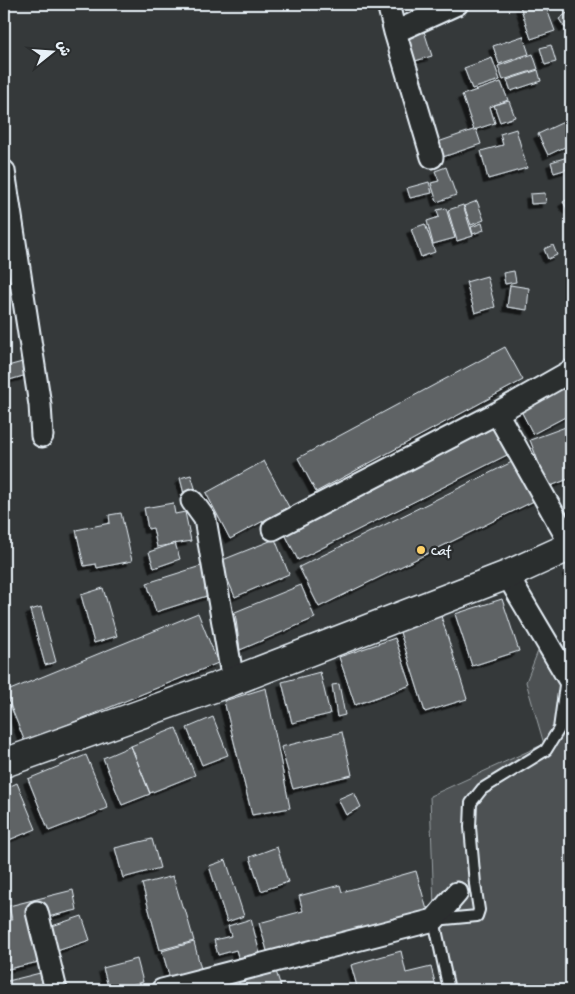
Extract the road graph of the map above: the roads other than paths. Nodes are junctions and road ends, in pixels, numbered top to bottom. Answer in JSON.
{"nodes":[{"id":1,"x":388,"y":4,"type":"edge"},
{"id":2,"x":457,"y":4,"type":"edge"},
{"id":3,"x":395,"y":32,"type":"junction"},
{"id":4,"x":432,"y":157,"type":"dead end"},
{"id":5,"x":4,"y":171,"type":"edge"},
{"id":6,"x":571,"y":371,"type":"edge"},
{"id":7,"x":497,"y":413,"type":"junction"},
{"id":8,"x":42,"y":436,"type":"dead end"},
{"id":9,"x":192,"y":500,"type":"dead end"},
{"id":10,"x":273,"y":529,"type":"dead end"},
{"id":11,"x":571,"y":545,"type":"edge"},
{"id":12,"x":507,"y":575,"type":"junction"},
{"id":13,"x":569,"y":679,"type":"edge"},
{"id":14,"x":233,"y":681,"type":"junction"},
{"id":15,"x":4,"y":763,"type":"edge"},
{"id":16,"x":457,"y":893,"type":"dead end"},
{"id":17,"x":37,"y":912,"type":"dead end"},
{"id":18,"x":434,"y":920,"type":"junction"},
{"id":19,"x":56,"y":990,"type":"edge"},
{"id":20,"x":162,"y":990,"type":"edge"},
{"id":21,"x":449,"y":990,"type":"edge"}],
"edges":[{"from":1,"to":3,"type":"street"},
{"from":2,"to":3,"type":"street"},
{"from":3,"to":4,"type":"street"},
{"from":5,"to":8,"type":"street"},
{"from":6,"to":7,"type":"street"},
{"from":7,"to":10,"type":"street"},
{"from":7,"to":11,"type":"street"},
{"from":9,"to":14,"type":"street"},
{"from":11,"to":12,"type":"main road"},
{"from":12,"to":13,"type":"street"},
{"from":12,"to":14,"type":"main road"},
{"from":13,"to":18,"type":"lane"},
{"from":14,"to":15,"type":"main road"},
{"from":16,"to":18,"type":"street"},
{"from":17,"to":19,"type":"street"},
{"from":18,"to":20,"type":"street"},
{"from":18,"to":21,"type":"lane"}]}
